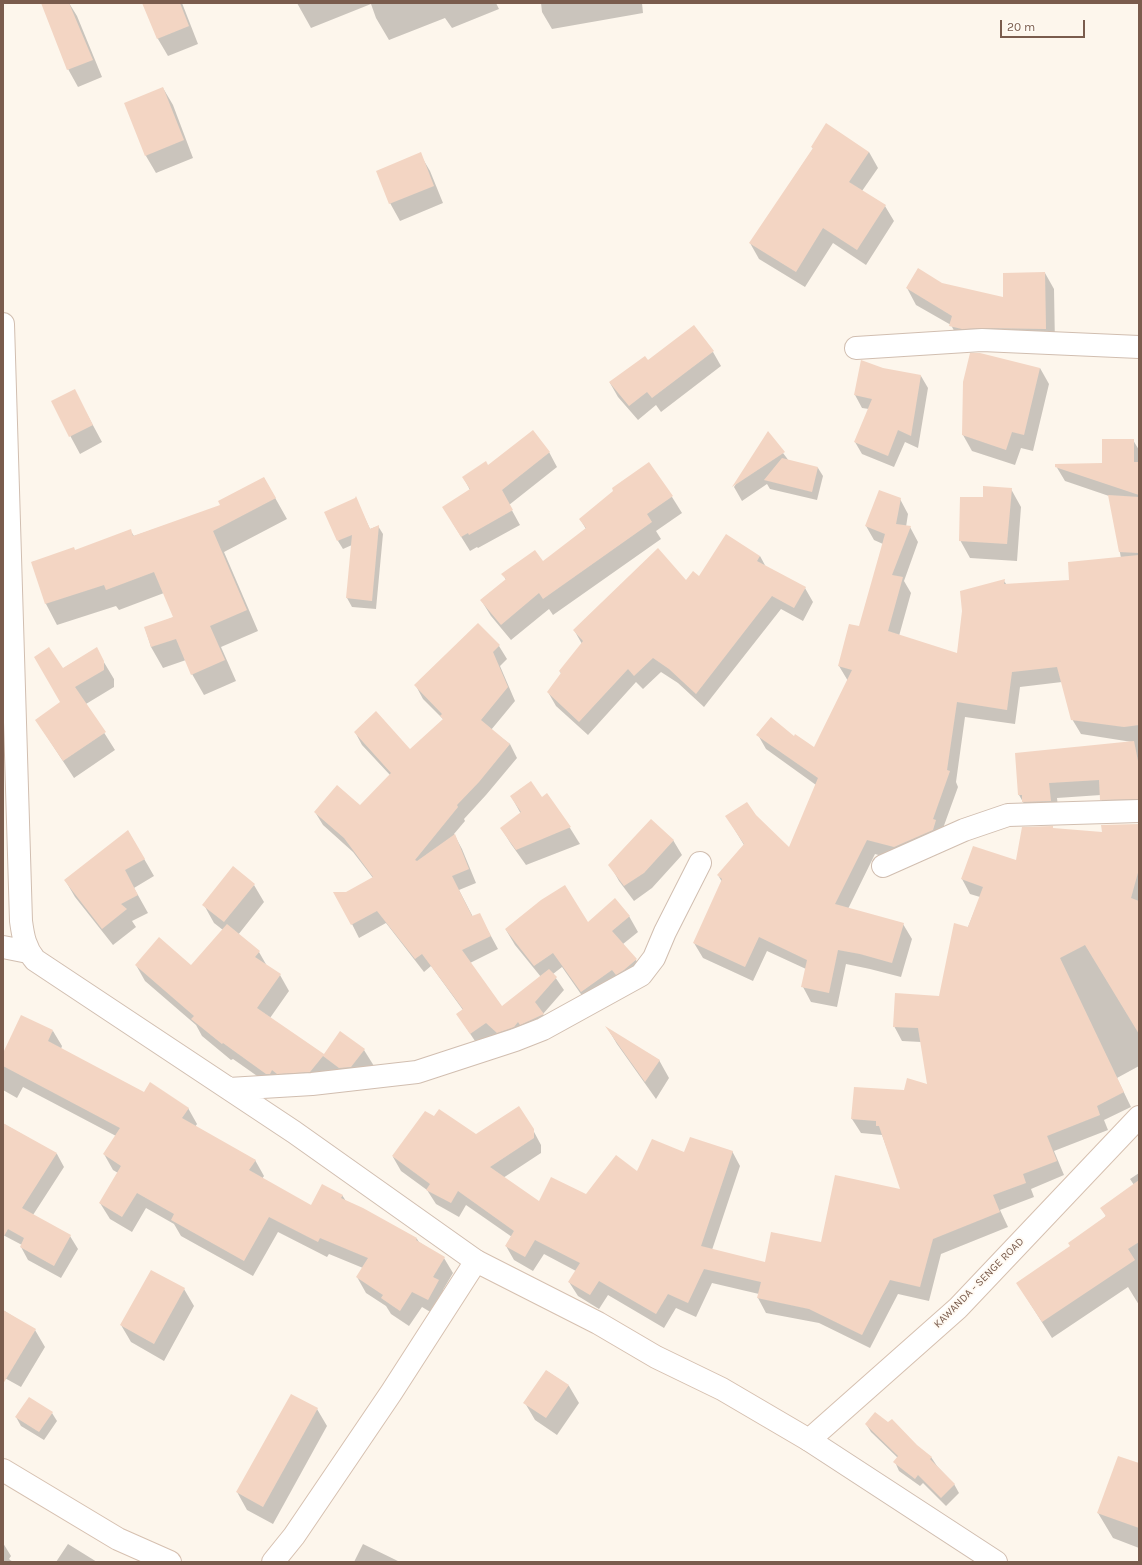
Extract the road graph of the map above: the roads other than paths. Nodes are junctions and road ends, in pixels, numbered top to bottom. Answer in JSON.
{"nodes":[{"id":1,"x":3,"y":324,"type":"edge"},
{"id":2,"x":1139,"y":347,"type":"edge"},
{"id":3,"x":856,"y":348,"type":"dead end"},
{"id":4,"x":1139,"y":811,"type":"edge"},
{"id":5,"x":700,"y":863,"type":"dead end"},
{"id":6,"x":882,"y":866,"type":"dead end"},
{"id":7,"x":3,"y":947,"type":"edge"},
{"id":8,"x":28,"y":952,"type":"junction"},
{"id":9,"x":229,"y":1089,"type":"junction"},
{"id":10,"x":1139,"y":1117,"type":"edge"},
{"id":11,"x":476,"y":1261,"type":"junction"},
{"id":12,"x":809,"y":1440,"type":"junction"},
{"id":13,"x":3,"y":1470,"type":"edge"},
{"id":14,"x":170,"y":1562,"type":"edge"},
{"id":15,"x":273,"y":1562,"type":"edge"},
{"id":16,"x":996,"y":1562,"type":"edge"}],
"edges":[{"from":1,"to":8,"type":"street"},
{"from":2,"to":3,"type":"street"},
{"from":4,"to":6,"type":"street"},
{"from":5,"to":9,"type":"street"},
{"from":7,"to":8,"type":"street"},
{"from":8,"to":9,"type":"street"},
{"from":9,"to":11,"type":"street"},
{"from":10,"to":12,"type":"street","name":"KAWANDA - SENGE ROAD"},
{"from":11,"to":12,"type":"street"},
{"from":11,"to":15,"type":"street"},
{"from":12,"to":16,"type":"street"},
{"from":13,"to":14,"type":"street"}]}
